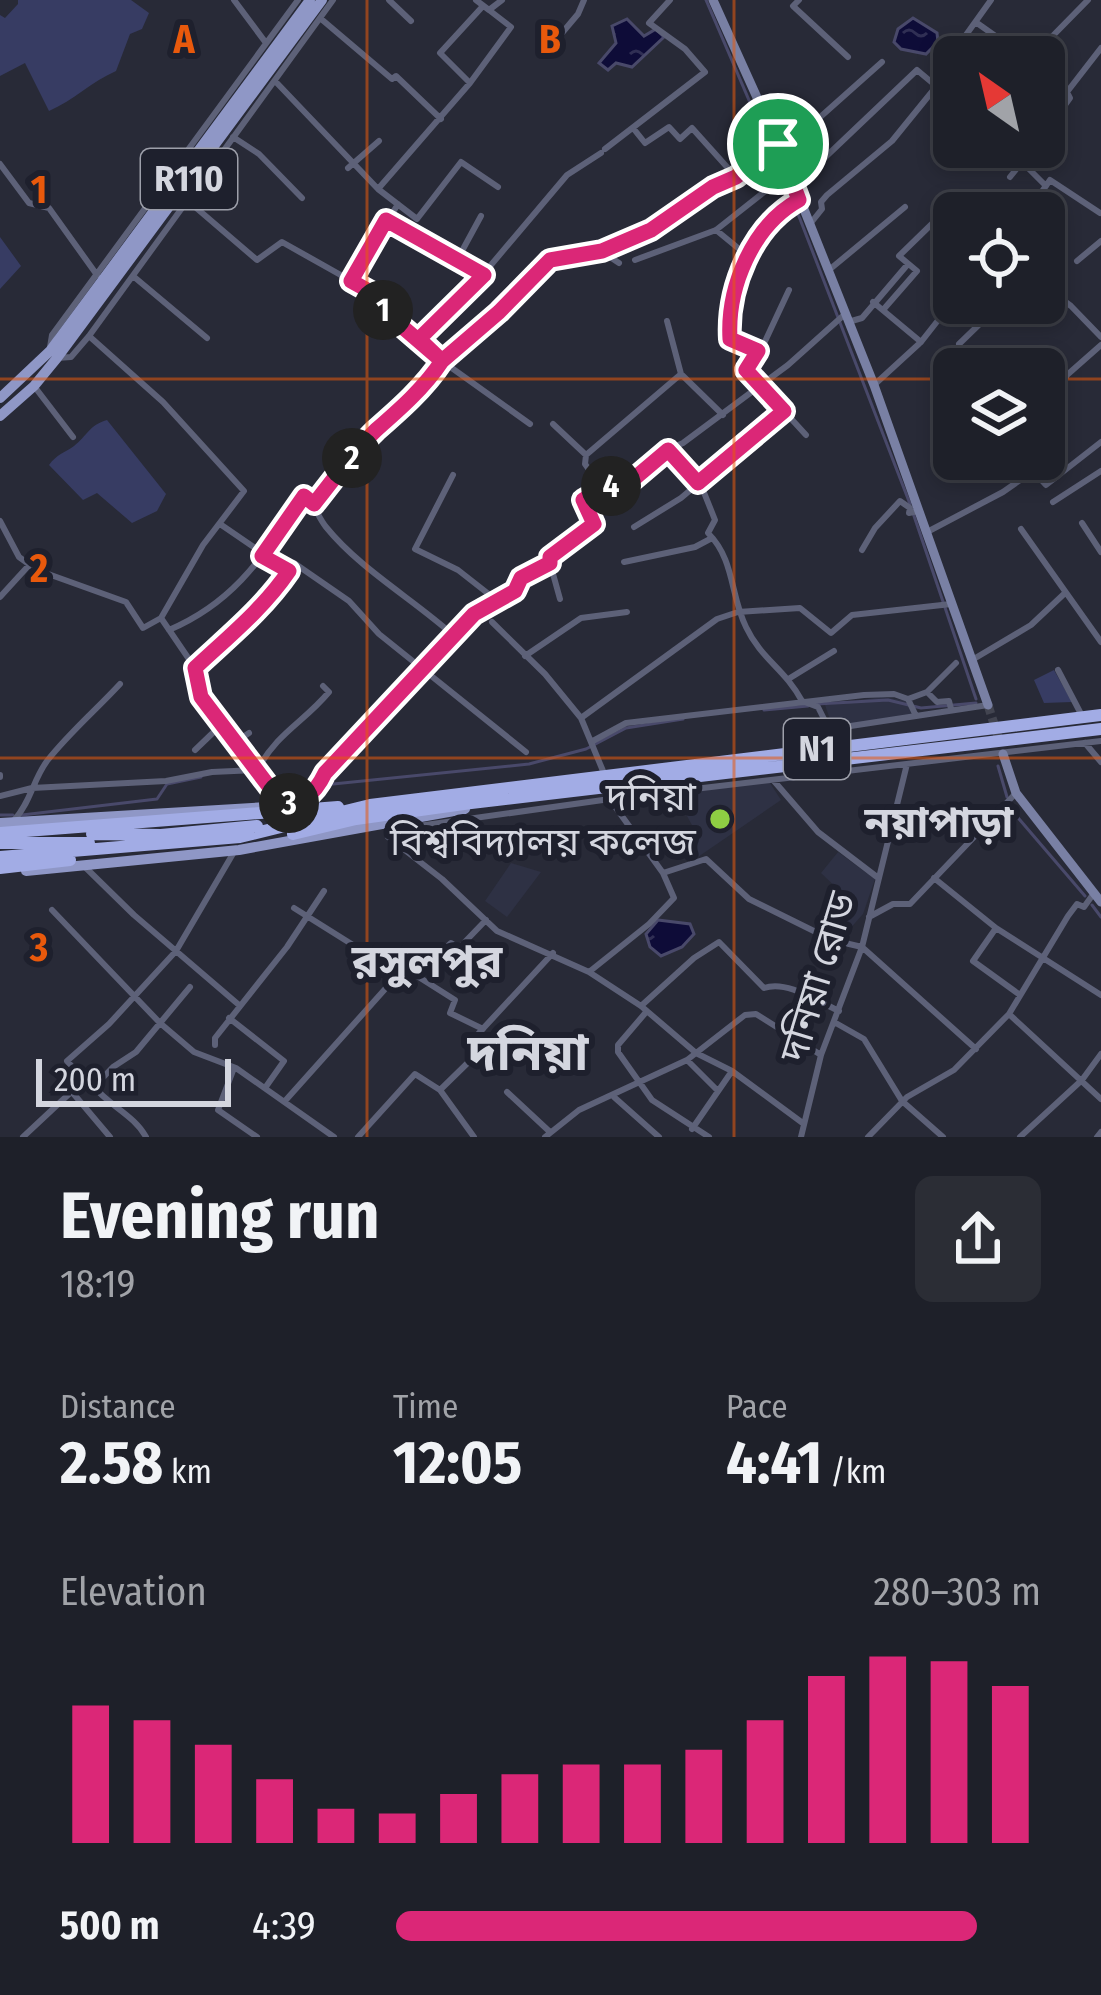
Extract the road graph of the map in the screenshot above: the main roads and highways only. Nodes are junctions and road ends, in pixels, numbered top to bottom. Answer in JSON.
{"nodes":[{"id":1,"x":310,"y":0,"type":"edge"},
{"id":2,"x":322,"y":0,"type":"edge"},
{"id":3,"x":713,"y":0,"type":"edge"},
{"id":4,"x":53,"y":354,"type":"junction"},
{"id":5,"x":0,"y":398,"type":"edge"},
{"id":6,"x":0,"y":416,"type":"edge"},
{"id":7,"x":988,"y":706,"type":"tunnel mouth"},
{"id":8,"x":1100,"y":710,"type":"edge"},
{"id":9,"x":1101,"y":729,"type":"edge"},
{"id":10,"x":1003,"y":754,"type":"tunnel mouth"},
{"id":11,"x":503,"y":801,"type":"junction"},
{"id":12,"x":375,"y":805,"type":"junction"},
{"id":13,"x":346,"y":812,"type":"junction"},
{"id":14,"x":328,"y":816,"type":"junction"},
{"id":15,"x":311,"y":820,"type":"junction"},
{"id":16,"x":80,"y":828,"type":"junction"},
{"id":17,"x":5,"y":829,"type":"edge"},
{"id":18,"x":169,"y":845,"type":"junction"},
{"id":19,"x":119,"y":848,"type":"junction"},
{"id":20,"x":0,"y":850,"type":"edge"},
{"id":21,"x":0,"y":870,"type":"edge"},
{"id":22,"x":1098,"y":897,"type":"edge"}],
"edges":[{"from":1,"to":4,"type":"main road","number":"R110"},
{"from":2,"to":4,"type":"main road","number":"R110"},
{"from":3,"to":7,"type":"main road"},
{"from":4,"to":5,"type":"main road","number":"R110"},
{"from":4,"to":6,"type":"main road","number":"R110"},
{"from":8,"to":12,"type":"highway","number":"N1"},
{"from":8,"to":12,"type":"highway"},
{"from":9,"to":11,"type":"highway","number":"N1"},
{"from":10,"to":22,"type":"main road"},
{"from":11,"to":21,"type":"highway","number":"N1"},
{"from":11,"to":21,"type":"main road","number":"N1"},
{"from":12,"to":13,"type":"highway"},
{"from":12,"to":16,"type":"highway"},
{"from":12,"to":17,"type":"main road"},
{"from":13,"to":14,"type":"highway"},
{"from":13,"to":16,"type":"highway"},
{"from":14,"to":15,"type":"highway"},
{"from":14,"to":16,"type":"highway"},
{"from":15,"to":17,"type":"highway"},
{"from":15,"to":18,"type":"highway"},
{"from":16,"to":17,"type":"highway"},
{"from":18,"to":19,"type":"highway"},
{"from":18,"to":20,"type":"highway"},
{"from":19,"to":20,"type":"highway"},
{"from":19,"to":20,"type":"highway"}]}
